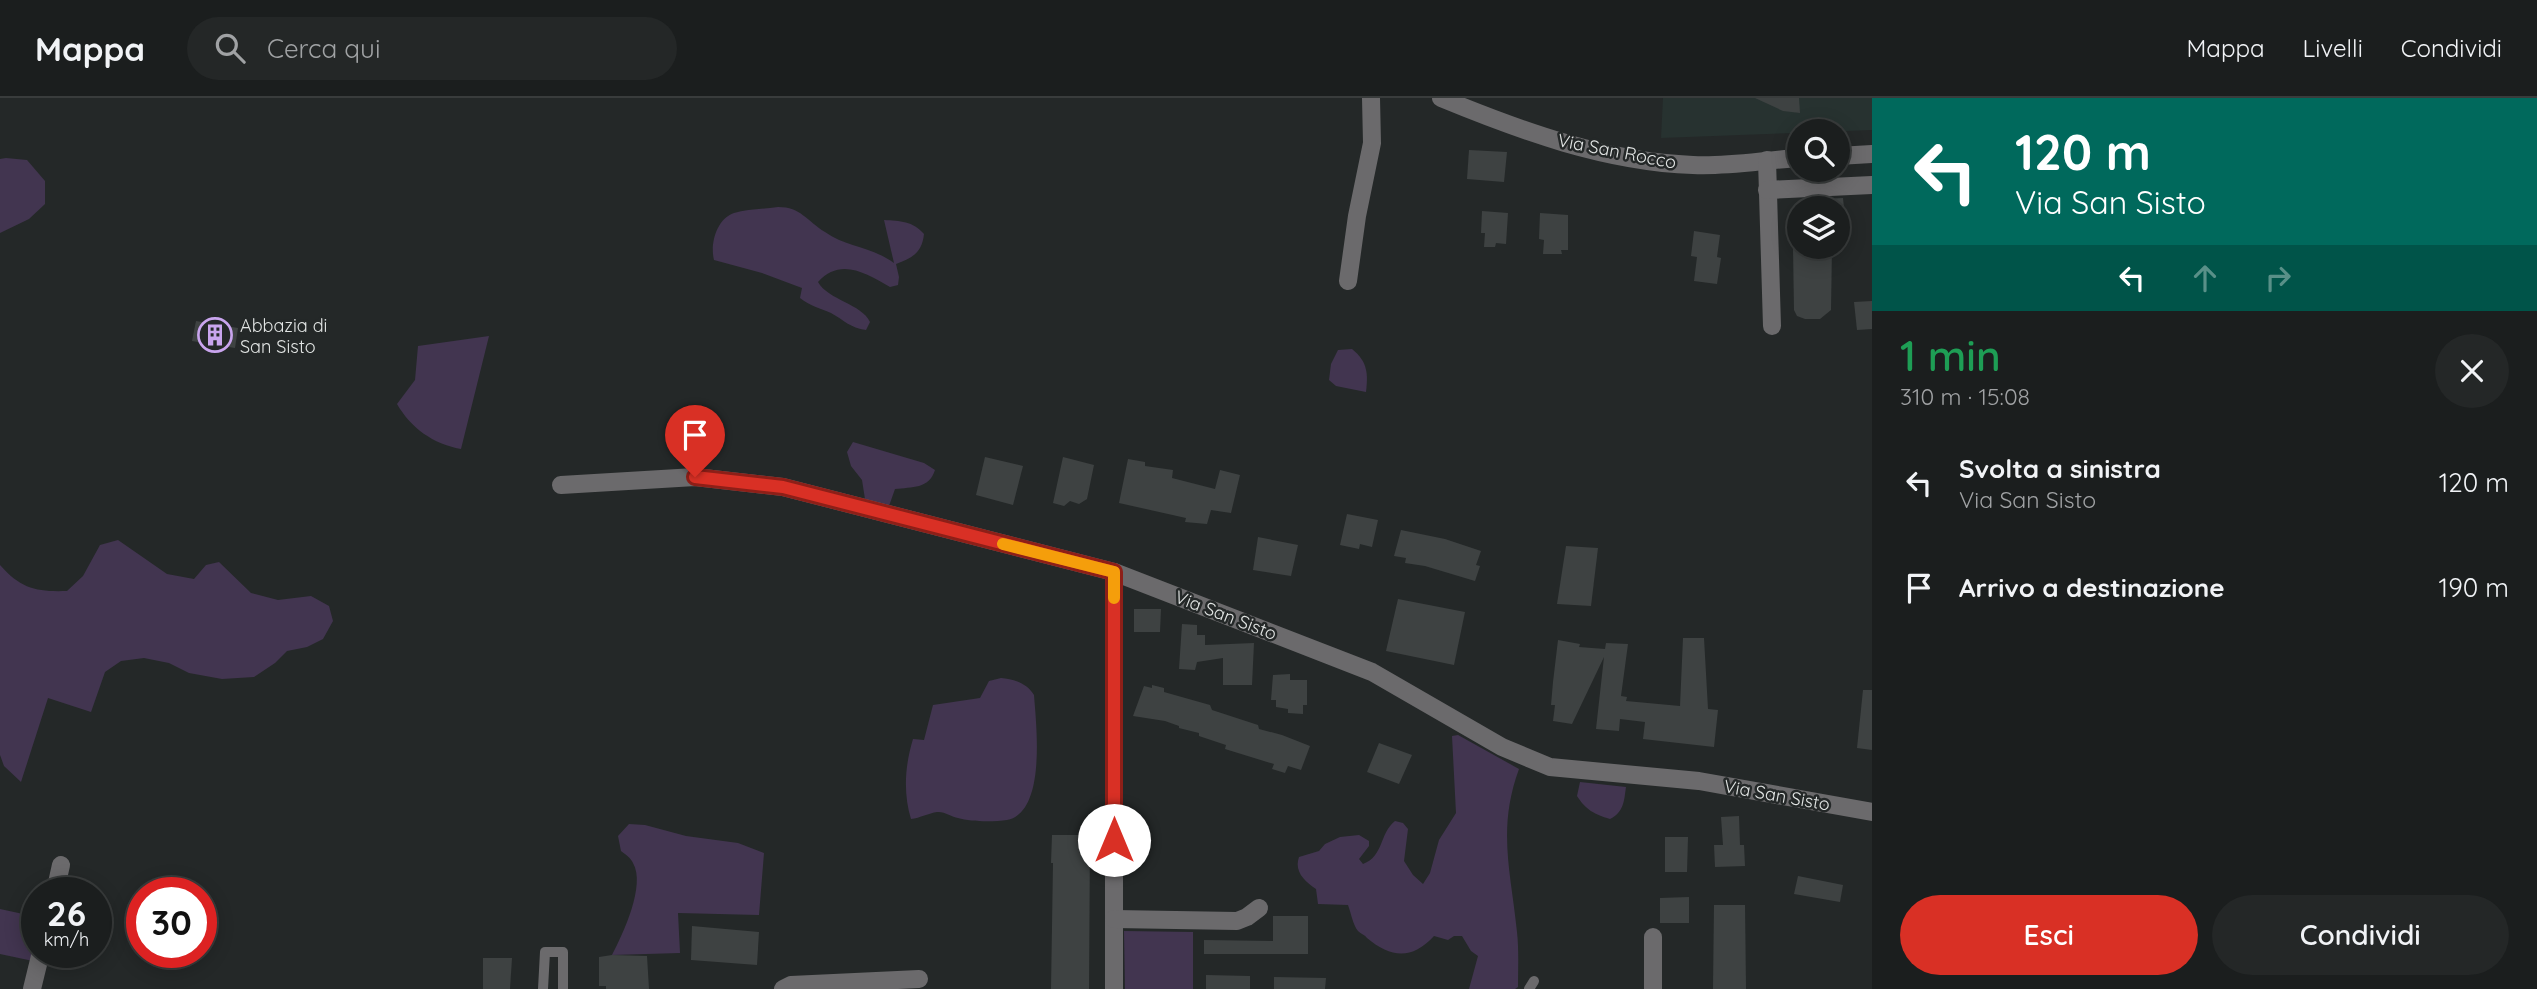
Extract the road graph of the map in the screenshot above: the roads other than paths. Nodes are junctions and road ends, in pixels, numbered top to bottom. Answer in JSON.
{"nodes":[{"id":1,"x":1371,"y":98,"type":"edge"},
{"id":2,"x":1441,"y":98,"type":"edge"},
{"id":3,"x":1872,"y":153,"type":"edge"},
{"id":4,"x":1850,"y":155,"type":"edge"},
{"id":5,"x":1787,"y":159,"type":"edge"},
{"id":6,"x":1767,"y":160,"type":"junction"},
{"id":7,"x":1872,"y":185,"type":"edge"},
{"id":8,"x":1768,"y":190,"type":"junction"},
{"id":9,"x":1348,"y":281,"type":"dead end"},
{"id":10,"x":1772,"y":326,"type":"dead end"},
{"id":11,"x":561,"y":485,"type":"dead end"},
{"id":12,"x":1114,"y":572,"type":"junction"},
{"id":13,"x":1872,"y":812,"type":"edge"},
{"id":14,"x":61,"y":865,"type":"dead end"},
{"id":15,"x":58,"y":877,"type":"edge"},
{"id":16,"x":1259,"y":908,"type":"dead end"},
{"id":17,"x":1114,"y":919,"type":"junction"},
{"id":18,"x":1653,"y":937,"type":"dead end"},
{"id":19,"x":37,"y":968,"type":"edge"},
{"id":20,"x":919,"y":979,"type":"dead end"},
{"id":21,"x":32,"y":989,"type":"edge"},
{"id":22,"x":544,"y":989,"type":"edge"},
{"id":23,"x":563,"y":989,"type":"edge"},
{"id":24,"x":783,"y":989,"type":"edge"},
{"id":25,"x":1114,"y":989,"type":"edge"},
{"id":26,"x":1653,"y":989,"type":"edge"}],
"edges":[{"from":1,"to":9,"type":"street"},
{"from":2,"to":6,"type":"street","name":"Via San Rocco"},
{"from":3,"to":4,"type":"street"},
{"from":5,"to":6,"type":"street","name":"Via San Rocco"},
{"from":6,"to":8,"type":"street"},
{"from":7,"to":8,"type":"street"},
{"from":8,"to":10,"type":"street"},
{"from":11,"to":12,"type":"street","name":"Via San Sisto"},
{"from":12,"to":13,"type":"street","name":"Via San Sisto"},
{"from":12,"to":17,"type":"street"},
{"from":14,"to":15,"type":"street"},
{"from":16,"to":17,"type":"street"},
{"from":17,"to":25,"type":"street"},
{"from":18,"to":26,"type":"street"},
{"from":19,"to":21,"type":"street"},
{"from":20,"to":24,"type":"street"},
{"from":22,"to":23,"type":"lane"}]}
